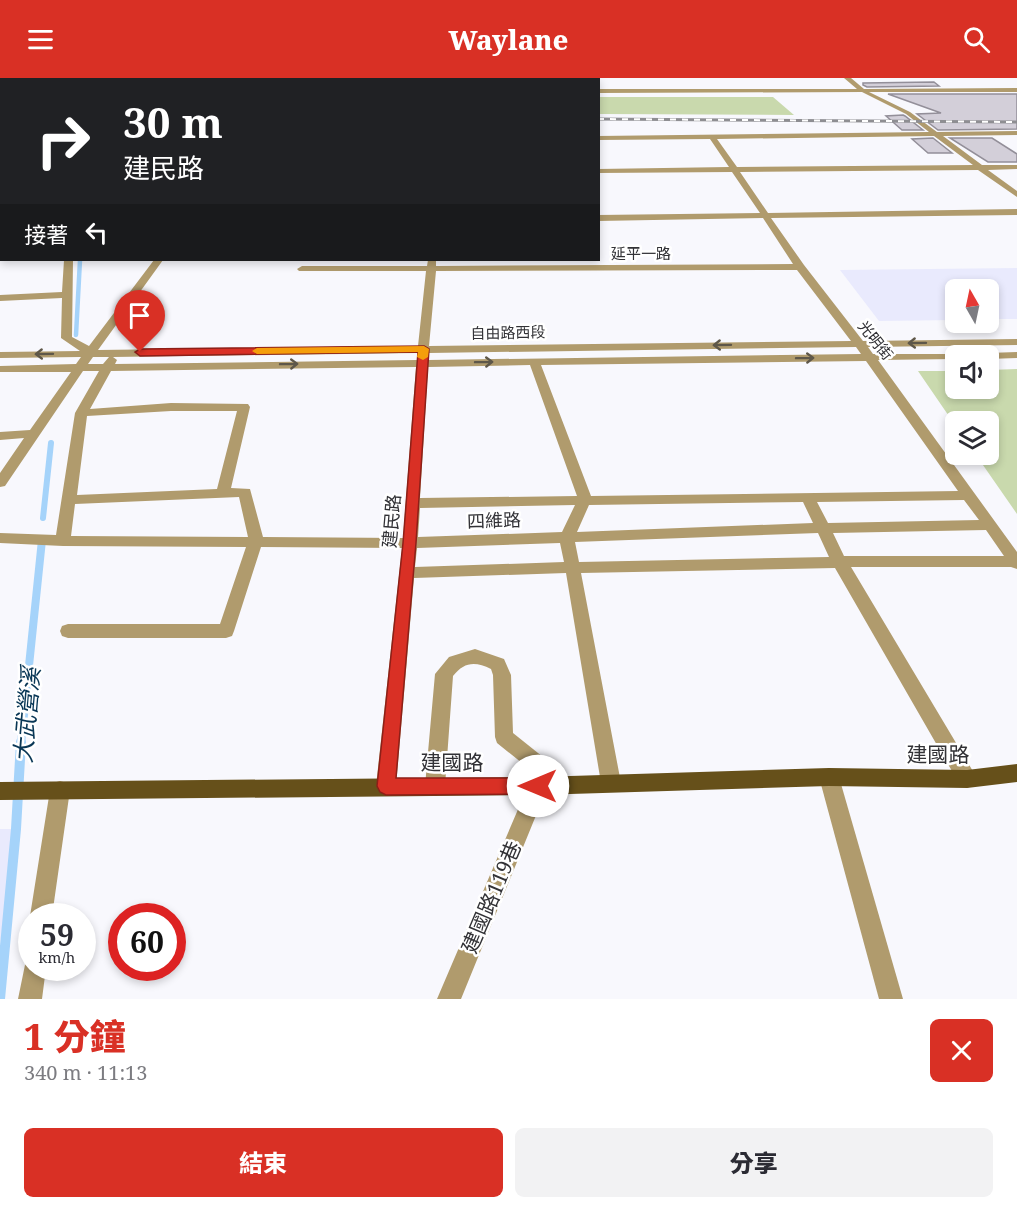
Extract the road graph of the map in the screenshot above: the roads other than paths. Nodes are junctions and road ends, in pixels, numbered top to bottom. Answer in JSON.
{"nodes":[{"id":1,"x":847,"y":78,"type":"edge"},
{"id":2,"x":711,"y":85,"type":"dead end"},
{"id":3,"x":860,"y":90,"type":"junction"},
{"id":4,"x":1017,"y":90,"type":"edge"},
{"id":5,"x":600,"y":91,"type":"edge"},
{"id":6,"x":717,"y":91,"type":"junction"},
{"id":7,"x":1017,"y":133,"type":"edge"},
{"id":8,"x":935,"y":134,"type":"junction"},
{"id":9,"x":712,"y":136,"type":"junction"},
{"id":10,"x":600,"y":138,"type":"edge"},
{"id":11,"x":980,"y":167,"type":"junction"},
{"id":12,"x":1017,"y":167,"type":"edge"},
{"id":13,"x":735,"y":170,"type":"junction"},
{"id":14,"x":600,"y":171,"type":"edge"},
{"id":15,"x":1017,"y":195,"type":"edge"},
{"id":16,"x":1017,"y":212,"type":"edge"},
{"id":17,"x":765,"y":216,"type":"junction"},
{"id":18,"x":600,"y":218,"type":"edge"},
{"id":19,"x":68,"y":261,"type":"edge"},
{"id":20,"x":157,"y":261,"type":"edge"},
{"id":21,"x":432,"y":264,"type":"edge"},
{"id":22,"x":800,"y":267,"type":"junction"},
{"id":23,"x":302,"y":269,"type":"dead end"},
{"id":24,"x":66,"y":295,"type":"junction"},
{"id":25,"x":0,"y":298,"type":"edge"},
{"id":26,"x":1017,"y":342,"type":"edge"},
{"id":27,"x":857,"y":344,"type":"junction"},
{"id":28,"x":92,"y":353,"type":"junction"},
{"id":29,"x":116,"y":353,"type":"junction"},
{"id":30,"x":0,"y":355,"type":"edge"},
{"id":31,"x":1017,"y":355,"type":"edge"},
{"id":32,"x":423,"y":356,"type":"junction"},
{"id":33,"x":945,"y":356,"type":"edge"},
{"id":34,"x":999,"y":356,"type":"edge"},
{"id":35,"x":869,"y":357,"type":"junction"},
{"id":36,"x":534,"y":361,"type":"junction"},
{"id":37,"x":80,"y":366,"type":"junction"},
{"id":38,"x":108,"y":366,"type":"junction"},
{"id":39,"x":0,"y":369,"type":"edge"},
{"id":40,"x":81,"y":413,"type":"junction"},
{"id":41,"x":34,"y":434,"type":"junction"},
{"id":42,"x":0,"y":436,"type":"edge"},
{"id":43,"x":0,"y":483,"type":"edge"},
{"id":44,"x":223,"y":492,"type":"junction"},
{"id":45,"x":969,"y":495,"type":"junction"},
{"id":46,"x":808,"y":497,"type":"junction"},
{"id":47,"x":585,"y":499,"type":"junction"},
{"id":48,"x":67,"y":500,"type":"junction"},
{"id":49,"x":412,"y":503,"type":"junction"},
{"id":50,"x":989,"y":525,"type":"junction"},
{"id":51,"x":825,"y":528,"type":"junction"},
{"id":52,"x":567,"y":537,"type":"junction"},
{"id":53,"x":0,"y":538,"type":"edge"},
{"id":54,"x":56,"y":541,"type":"junction"},
{"id":55,"x":256,"y":541,"type":"junction"},
{"id":56,"x":410,"y":543,"type":"junction"},
{"id":57,"x":839,"y":561,"type":"junction"},
{"id":58,"x":1016,"y":562,"type":"edge"},
{"id":59,"x":570,"y":566,"type":"junction"},
{"id":60,"x":406,"y":573,"type":"junction"},
{"id":61,"x":68,"y":631,"type":"dead end"},
{"id":62,"x":1017,"y":774,"type":"edge"},
{"id":63,"x":829,"y":777,"type":"junction"},
{"id":64,"x":968,"y":779,"type":"junction"},
{"id":65,"x":611,"y":783,"type":"junction"},
{"id":66,"x":386,"y":786,"type":"junction"},
{"id":67,"x":435,"y":786,"type":"junction"},
{"id":68,"x":538,"y":786,"type":"junction"},
{"id":69,"x":60,"y":790,"type":"junction"},
{"id":70,"x":3,"y":791,"type":"edge"},
{"id":71,"x":43,"y":903,"type":"edge"},
{"id":72,"x":32,"y":981,"type":"edge"},
{"id":73,"x":30,"y":999,"type":"edge"},
{"id":74,"x":449,"y":999,"type":"edge"},
{"id":75,"x":891,"y":999,"type":"edge"}],
"edges":[{"from":1,"to":3,"type":"street"},
{"from":2,"to":6,"type":"street"},
{"from":3,"to":4,"type":"street"},
{"from":3,"to":6,"type":"street"},
{"from":3,"to":8,"type":"street"},
{"from":5,"to":6,"type":"street"},
{"from":7,"to":8,"type":"street"},
{"from":8,"to":9,"type":"street"},
{"from":8,"to":11,"type":"street"},
{"from":9,"to":10,"type":"street"},
{"from":9,"to":13,"type":"street","name":"光明街"},
{"from":11,"to":12,"type":"street"},
{"from":11,"to":13,"type":"street"},
{"from":11,"to":15,"type":"street"},
{"from":13,"to":14,"type":"street"},
{"from":13,"to":17,"type":"street","name":"光明街"},
{"from":16,"to":17,"type":"street"},
{"from":17,"to":18,"type":"street"},
{"from":17,"to":22,"type":"street","name":"光明街"},
{"from":19,"to":24,"type":"street"},
{"from":20,"to":28,"type":"street"},
{"from":21,"to":22,"type":"street","name":"延平一路"},
{"from":21,"to":23,"type":"street","name":"延平一路"},
{"from":21,"to":32,"type":"street","name":"建民路"},
{"from":22,"to":27,"type":"street","name":"光明街"},
{"from":24,"to":25,"type":"street"},
{"from":24,"to":28,"type":"street"},
{"from":26,"to":27,"type":"street","name":"自由路西段","one_way":true},
{"from":27,"to":32,"type":"street","name":"自由路西段","one_way":true},
{"from":27,"to":35,"type":"street","name":"光明街"},
{"from":28,"to":29,"type":"street","name":"自由路西段"},
{"from":28,"to":30,"type":"street","name":"自由路西段","one_way":true},
{"from":28,"to":37,"type":"street"},
{"from":29,"to":32,"type":"street","name":"自由路西段"},
{"from":29,"to":38,"type":"street"},
{"from":31,"to":34,"type":"street"},
{"from":32,"to":36,"type":"street","name":"自由路西段","one_way":true},
{"from":38,"to":32,"type":"street","name":"自由路西段","one_way":true},
{"from":32,"to":49,"type":"street","name":"建民路"},
{"from":33,"to":35,"type":"street","name":"自由路西段"},
{"from":36,"to":35,"type":"street","name":"自由路西段","one_way":true},
{"from":35,"to":45,"type":"street","name":"光明街"},
{"from":36,"to":47,"type":"street"},
{"from":37,"to":38,"type":"street","name":"自由路西段"},
{"from":37,"to":39,"type":"street","name":"自由路西段"},
{"from":37,"to":41,"type":"street"},
{"from":38,"to":40,"type":"street"},
{"from":40,"to":44,"type":"street"},
{"from":40,"to":48,"type":"street"},
{"from":41,"to":42,"type":"street"},
{"from":41,"to":43,"type":"street"},
{"from":44,"to":48,"type":"street"},
{"from":44,"to":55,"type":"street"},
{"from":45,"to":46,"type":"street","name":"四維路"},
{"from":45,"to":50,"type":"street","name":"光明街"},
{"from":46,"to":47,"type":"street","name":"四維路"},
{"from":46,"to":51,"type":"street"},
{"from":47,"to":49,"type":"street","name":"四維路"},
{"from":47,"to":52,"type":"street"},
{"from":48,"to":54,"type":"street"},
{"from":49,"to":56,"type":"street","name":"建民路"},
{"from":50,"to":51,"type":"street","name":"四維路"},
{"from":50,"to":58,"type":"street","name":"光明街"},
{"from":51,"to":52,"type":"street","name":"四維路"},
{"from":51,"to":57,"type":"street"},
{"from":52,"to":56,"type":"street","name":"四維路"},
{"from":52,"to":59,"type":"street"},
{"from":53,"to":54,"type":"street","name":"四維路"},
{"from":54,"to":55,"type":"street","name":"四維路"},
{"from":55,"to":56,"type":"street","name":"四維路"},
{"from":55,"to":61,"type":"street"},
{"from":56,"to":60,"type":"street","name":"建民路"},
{"from":57,"to":58,"type":"street"},
{"from":57,"to":59,"type":"street"},
{"from":57,"to":64,"type":"street"},
{"from":59,"to":60,"type":"street"},
{"from":59,"to":65,"type":"street"},
{"from":60,"to":66,"type":"street","name":"建民路"},
{"from":62,"to":64,"type":"main road","name":"建國路"},
{"from":63,"to":64,"type":"main road","name":"建國路"},
{"from":63,"to":65,"type":"main road","name":"建國路"},
{"from":63,"to":75,"type":"street"},
{"from":65,"to":68,"type":"main road","name":"建國路"},
{"from":66,"to":67,"type":"main road","name":"建國路"},
{"from":66,"to":69,"type":"main road","name":"建國路"},
{"from":67,"to":68,"type":"main road","name":"建國路"},
{"from":67,"to":68,"type":"street"},
{"from":68,"to":74,"type":"street","name":"建國路119巷"},
{"from":69,"to":70,"type":"main road","name":"建國路"},
{"from":69,"to":71,"type":"street"},
{"from":72,"to":73,"type":"street"}]}
